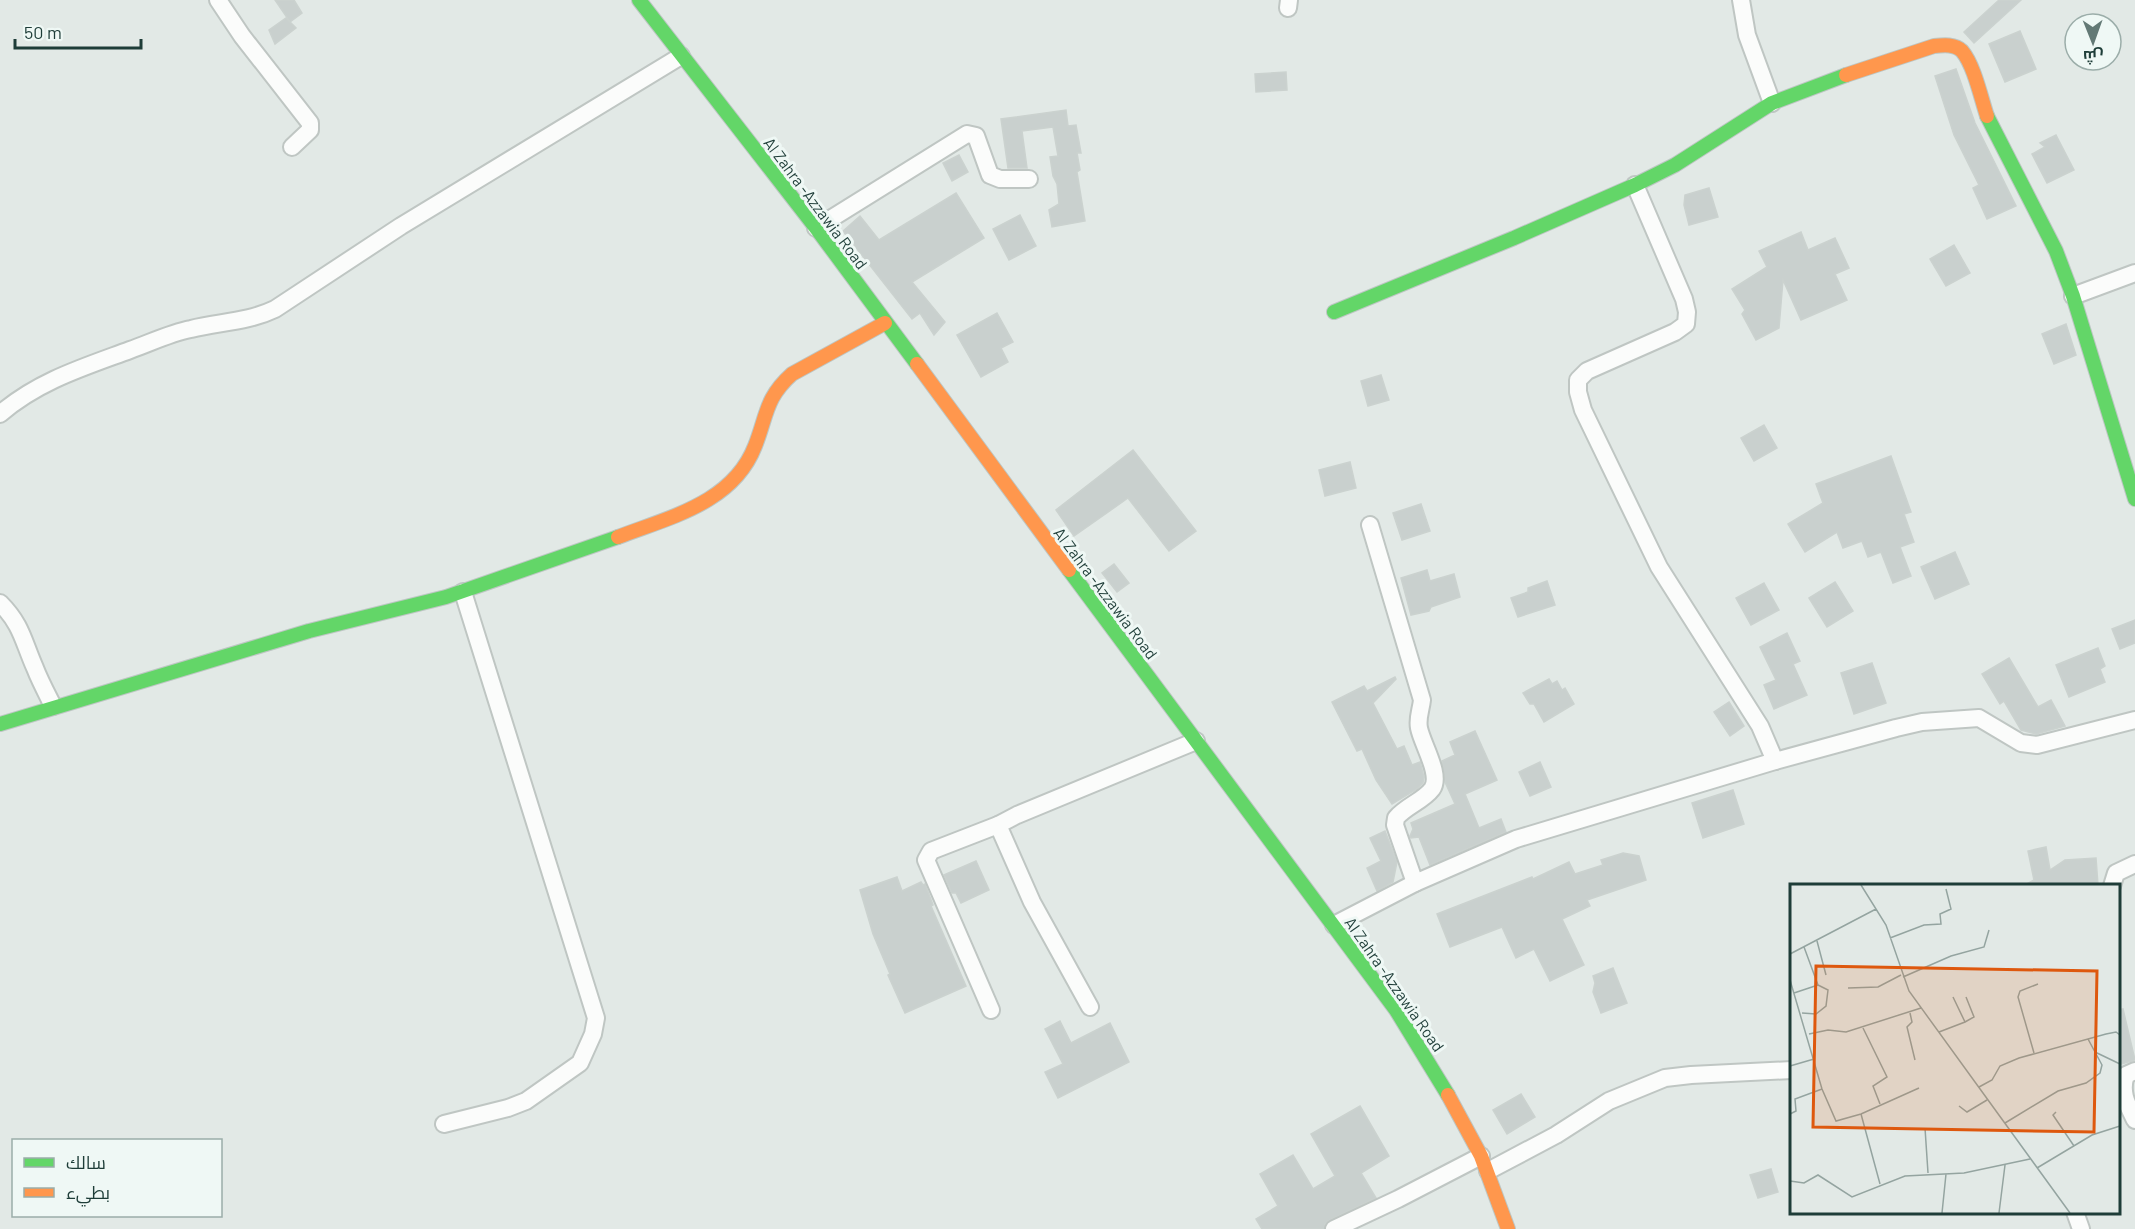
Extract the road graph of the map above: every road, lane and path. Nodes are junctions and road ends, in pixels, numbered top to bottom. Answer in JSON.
{"nodes":[{"id":1,"x":218,"y":0,"type":"edge"},
{"id":2,"x":639,"y":0,"type":"edge"},
{"id":3,"x":1741,"y":0,"type":"edge"},
{"id":4,"x":681,"y":56,"type":"junction"},
{"id":5,"x":1772,"y":103,"type":"junction"},
{"id":6,"x":292,"y":147,"type":"dead end"},
{"id":7,"x":1029,"y":179,"type":"dead end"},
{"id":8,"x":1635,"y":185,"type":"junction"},
{"id":9,"x":816,"y":228,"type":"junction"},
{"id":10,"x":2135,"y":273,"type":"edge"},
{"id":11,"x":2073,"y":296,"type":"junction"},
{"id":12,"x":1334,"y":312,"type":"dead end"},
{"id":13,"x":885,"y":323,"type":"junction"},
{"id":14,"x":0,"y":414,"type":"edge"},
{"id":15,"x":2135,"y":499,"type":"edge"},
{"id":16,"x":1370,"y":525,"type":"dead end"},
{"id":17,"x":463,"y":592,"type":"junction"},
{"id":18,"x":2,"y":606,"type":"edge"},
{"id":19,"x":53,"y":706,"type":"junction"},
{"id":20,"x":2135,"y":720,"type":"edge"},
{"id":21,"x":0,"y":724,"type":"edge"},
{"id":22,"x":1196,"y":741,"type":"junction"},
{"id":23,"x":1775,"y":761,"type":"junction"},
{"id":24,"x":998,"y":825,"type":"junction"},
{"id":25,"x":2135,"y":864,"type":"edge"},
{"id":26,"x":1415,"y":883,"type":"junction"},
{"id":27,"x":2112,"y":884,"type":"edge"},
{"id":28,"x":1334,"y":925,"type":"junction"},
{"id":29,"x":1090,"y":1007,"type":"dead end"},
{"id":30,"x":991,"y":1010,"type":"dead end"},
{"id":31,"x":1790,"y":1070,"type":"edge"},
{"id":32,"x":2135,"y":1071,"type":"edge"},
{"id":33,"x":2121,"y":1084,"type":"edge"},
{"id":34,"x":2135,"y":1120,"type":"edge"},
{"id":35,"x":444,"y":1124,"type":"dead end"},
{"id":36,"x":1484,"y":1164,"type":"junction"},
{"id":37,"x":2076,"y":1214,"type":"edge"},
{"id":38,"x":1334,"y":1229,"type":"edge"},
{"id":39,"x":1508,"y":1229,"type":"edge"},
{"id":40,"x":2081,"y":1229,"type":"edge"}],
"edges":[{"from":1,"to":6,"type":"street"},
{"from":2,"to":4,"type":"street","name":"Al Zahra -Azzawia Road"},
{"from":3,"to":5,"type":"street"},
{"from":4,"to":9,"type":"street","name":"Al Zahra -Azzawia Road"},
{"from":4,"to":14,"type":"street"},
{"from":5,"to":8,"type":"street"},
{"from":5,"to":11,"type":"street"},
{"from":7,"to":9,"type":"street"},
{"from":8,"to":12,"type":"street"},
{"from":8,"to":23,"type":"street"},
{"from":9,"to":13,"type":"street","name":"Al Zahra -Azzawia Road"},
{"from":10,"to":11,"type":"street"},
{"from":11,"to":15,"type":"street"},
{"from":13,"to":17,"type":"street"},
{"from":13,"to":22,"type":"street","name":"Al Zahra -Azzawia Road"},
{"from":16,"to":26,"type":"street"},
{"from":17,"to":19,"type":"street"},
{"from":17,"to":35,"type":"street"},
{"from":18,"to":19,"type":"street"},
{"from":19,"to":21,"type":"street"},
{"from":20,"to":23,"type":"street"},
{"from":22,"to":24,"type":"street"},
{"from":22,"to":28,"type":"street","name":"Al Zahra -Azzawia Road"},
{"from":23,"to":26,"type":"street"},
{"from":24,"to":29,"type":"street"},
{"from":24,"to":30,"type":"street"},
{"from":25,"to":27,"type":"street"},
{"from":26,"to":28,"type":"street"},
{"from":28,"to":36,"type":"street","name":"Al Zahra -Azzawia Road"},
{"from":31,"to":36,"type":"street"},
{"from":32,"to":33,"type":"street"},
{"from":33,"to":34,"type":"street"},
{"from":36,"to":38,"type":"street"},
{"from":36,"to":39,"type":"street","name":"Al Zahra -Azzawia Road"},
{"from":37,"to":40,"type":"street"}]}
